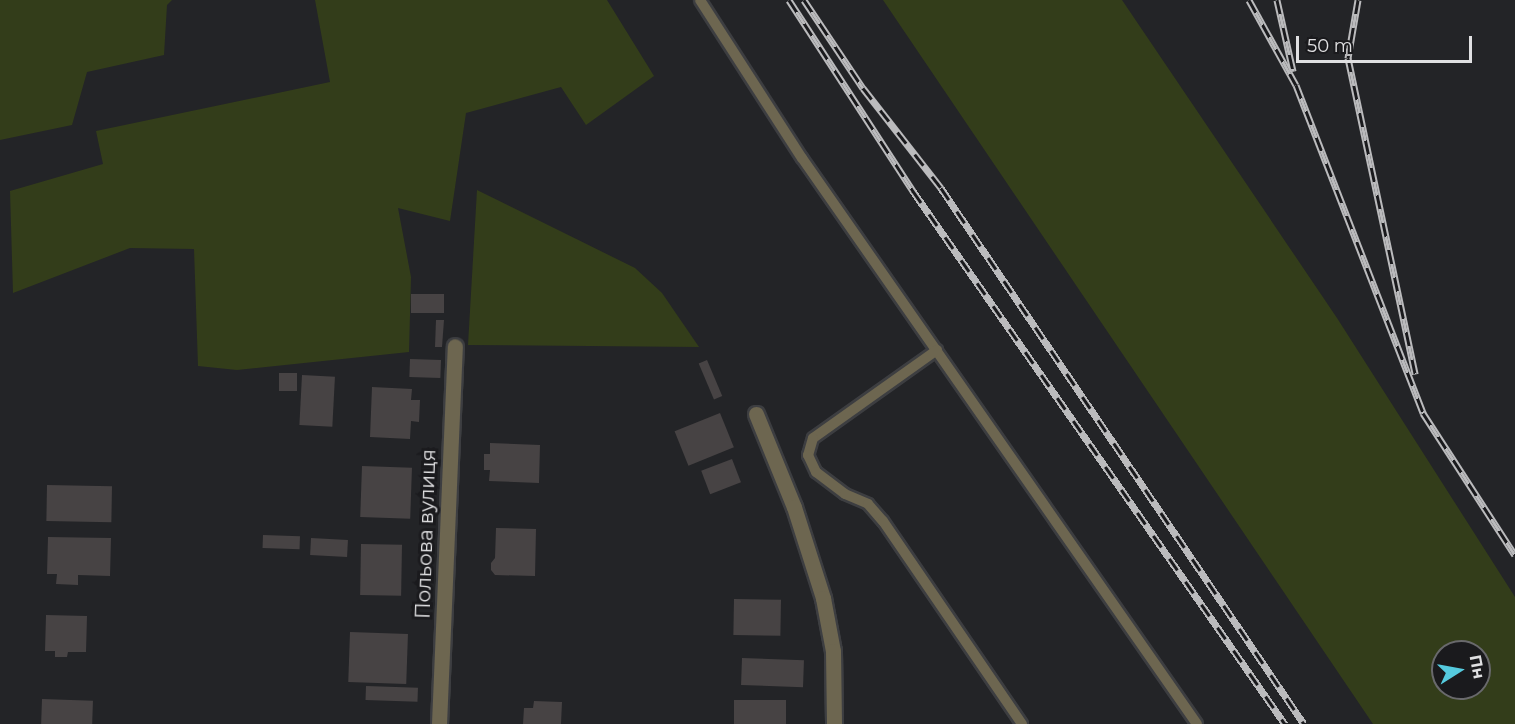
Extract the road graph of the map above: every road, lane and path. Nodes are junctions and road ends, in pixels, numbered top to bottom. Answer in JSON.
{"nodes":[{"id":1,"x":700,"y":0,"type":"edge"},
{"id":2,"x":454,"y":346,"type":"dead end"},
{"id":3,"x":937,"y":350,"type":"junction"},
{"id":4,"x":756,"y":414,"type":"dead end"},
{"id":5,"x":438,"y":724,"type":"edge"},
{"id":6,"x":834,"y":724,"type":"edge"},
{"id":7,"x":1022,"y":724,"type":"edge"},
{"id":8,"x":1197,"y":724,"type":"edge"}],
"edges":[{"from":1,"to":3,"type":"lane"},
{"from":2,"to":5,"type":"street","name":"Польова вулиця"},
{"from":3,"to":7,"type":"lane"},
{"from":3,"to":8,"type":"lane"},
{"from":4,"to":6,"type":"street"}]}
